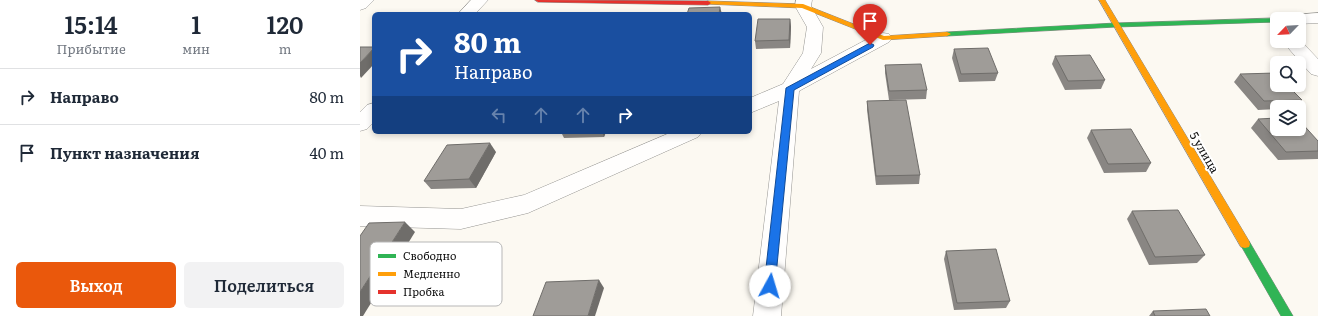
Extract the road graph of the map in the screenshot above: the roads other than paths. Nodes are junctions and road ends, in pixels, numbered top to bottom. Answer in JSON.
{"nodes":[{"id":1,"x":366,"y":0,"type":"edge"},
{"id":2,"x":480,"y":0,"type":"edge"},
{"id":3,"x":538,"y":0,"type":"edge"},
{"id":4,"x":647,"y":0,"type":"edge"},
{"id":5,"x":1102,"y":0,"type":"edge"},
{"id":6,"x":804,"y":3,"type":"edge"},
{"id":7,"x":360,"y":5,"type":"edge"},
{"id":8,"x":468,"y":12,"type":"edge"},
{"id":9,"x":1318,"y":18,"type":"edge"},
{"id":10,"x":1306,"y":19,"type":"edge"},
{"id":11,"x":1270,"y":22,"type":"edge"},
{"id":12,"x":1116,"y":25,"type":"junction"},
{"id":13,"x":883,"y":38,"type":"junction"},
{"id":14,"x":1298,"y":48,"type":"edge"},
{"id":15,"x":1318,"y":70,"type":"edge"},
{"id":16,"x":790,"y":88,"type":"junction"},
{"id":17,"x":752,"y":105,"type":"edge"},
{"id":18,"x":372,"y":112,"type":"edge"},
{"id":19,"x":360,"y":124,"type":"edge"},
{"id":20,"x":686,"y":134,"type":"edge"},
{"id":21,"x":360,"y":216,"type":"edge"},
{"id":22,"x":767,"y":316,"type":"edge"},
{"id":23,"x":1287,"y":316,"type":"edge"}],
"edges":[{"from":1,"to":7,"type":"street"},
{"from":2,"to":8,"type":"street"},
{"from":3,"to":4,"type":"street"},
{"from":4,"to":6,"type":"street"},
{"from":5,"to":12,"type":"street","name":"5 улица"},
{"from":6,"to":13,"type":"street"},
{"from":6,"to":16,"type":"street"},
{"from":9,"to":10,"type":"street"},
{"from":11,"to":12,"type":"street"},
{"from":12,"to":13,"type":"street"},
{"from":12,"to":23,"type":"street","name":"5 улица"},
{"from":13,"to":16,"type":"street"},
{"from":14,"to":15,"type":"street"},
{"from":16,"to":17,"type":"street"},
{"from":16,"to":22,"type":"street"},
{"from":18,"to":19,"type":"street"},
{"from":20,"to":21,"type":"street"}]}
